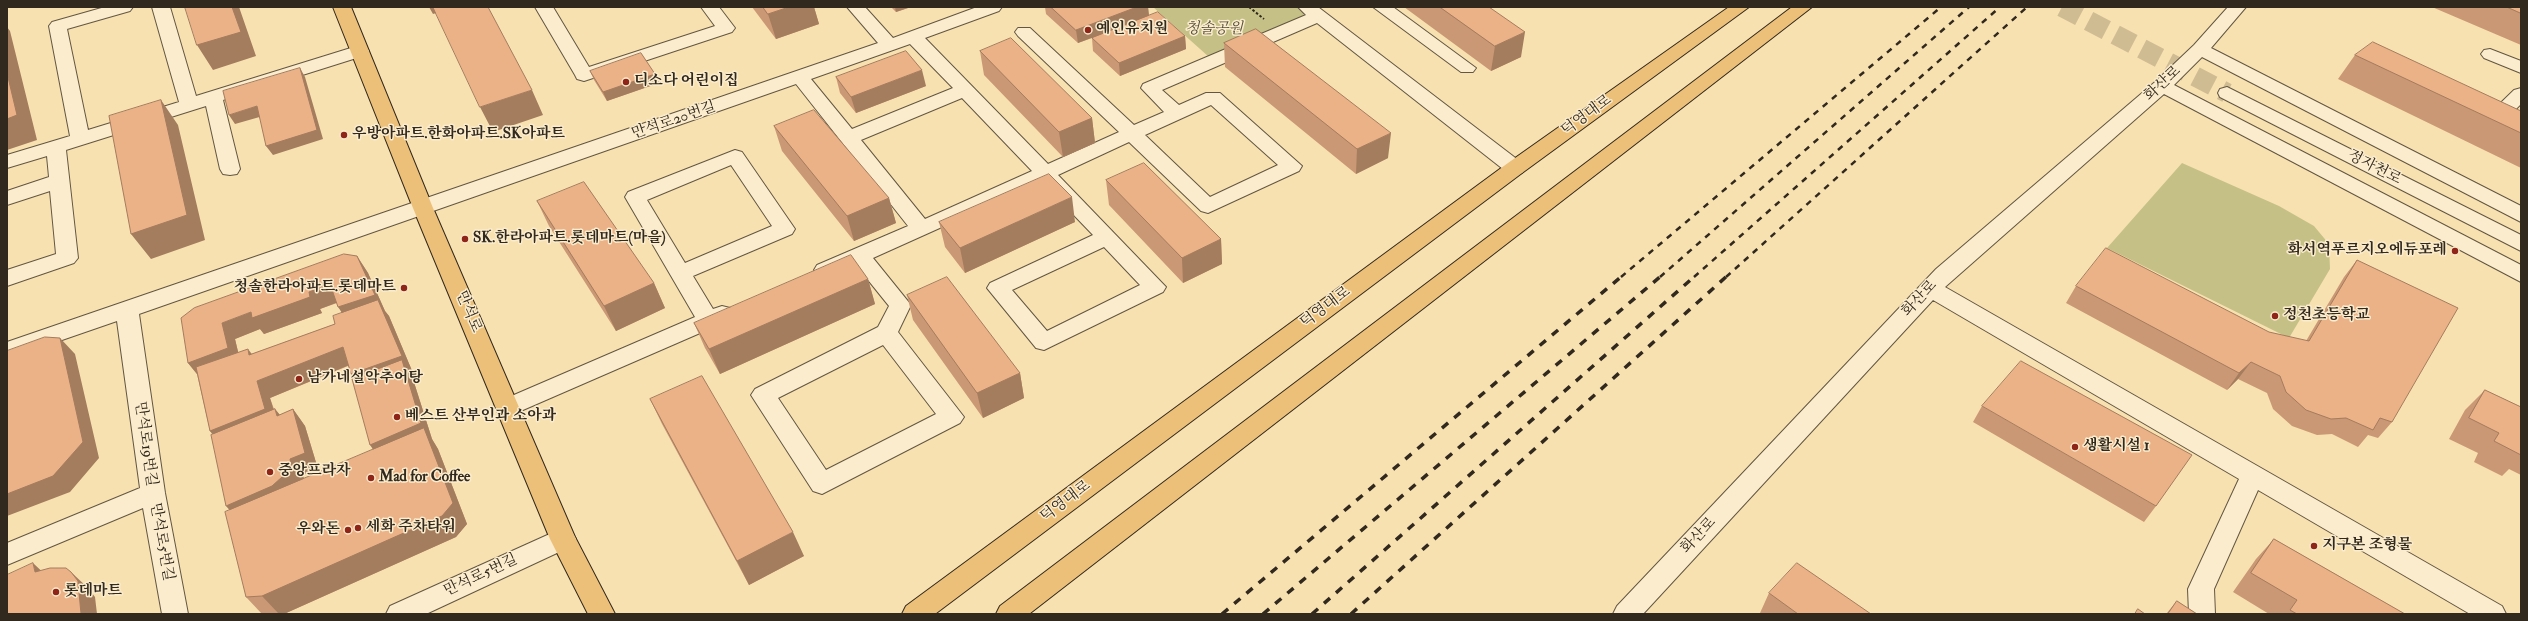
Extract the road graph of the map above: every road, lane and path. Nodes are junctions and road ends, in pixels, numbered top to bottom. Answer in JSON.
{"nodes":[{"id":1,"x":124,"y":7,"type":"edge"},
{"id":2,"x":161,"y":7,"type":"edge"},
{"id":3,"x":342,"y":7,"type":"edge"},
{"id":4,"x":544,"y":7,"type":"edge"},
{"id":5,"x":710,"y":7,"type":"edge"},
{"id":6,"x":856,"y":7,"type":"edge"},
{"id":7,"x":993,"y":7,"type":"edge"},
{"id":8,"x":1382,"y":7,"type":"edge"},
{"id":9,"x":1740,"y":7,"type":"edge"},
{"id":10,"x":1803,"y":7,"type":"edge"},
{"id":11,"x":2237,"y":7,"type":"edge"},
{"id":12,"x":1313,"y":12,"type":"edge"},
{"id":13,"x":1024,"y":32,"type":"dead end"},
{"id":14,"x":914,"y":37,"type":"junction"},
{"id":15,"x":890,"y":45,"type":"junction"},
{"id":16,"x":2200,"y":49,"type":"junction"},
{"id":17,"x":360,"y":51,"type":"junction"},
{"id":18,"x":2490,"y":54,"type":"dead end"},
{"id":19,"x":1468,"y":68,"type":"dead end"},
{"id":20,"x":2521,"y":68,"type":"edge"},
{"id":21,"x":800,"y":77,"type":"junction"},
{"id":22,"x":2162,"y":86,"type":"junction"},
{"id":23,"x":965,"y":90,"type":"junction"},
{"id":24,"x":2227,"y":92,"type":"tunnel mouth"},
{"id":25,"x":2521,"y":94,"type":"edge"},
{"id":26,"x":213,"y":98,"type":"junction"},
{"id":27,"x":188,"y":105,"type":"junction"},
{"id":28,"x":1176,"y":113,"type":"junction"},
{"id":29,"x":2521,"y":132,"type":"edge"},
{"id":30,"x":1132,"y":133,"type":"junction"},
{"id":31,"x":849,"y":138,"type":"junction"},
{"id":32,"x":80,"y":140,"type":"junction"},
{"id":33,"x":56,"y":147,"type":"junction"},
{"id":34,"x":7,"y":162,"type":"edge"},
{"id":35,"x":1514,"y":168,"type":"junction"},
{"id":36,"x":230,"y":169,"type":"dead end"},
{"id":37,"x":1045,"y":173,"type":"junction"},
{"id":38,"x":60,"y":181,"type":"junction"},
{"id":39,"x":7,"y":198,"type":"edge"},
{"id":40,"x":423,"y":208,"type":"junction"},
{"id":41,"x":2521,"y":214,"type":"edge"},
{"id":42,"x":921,"y":228,"type":"junction"},
{"id":43,"x":1107,"y":237,"type":"junction"},
{"id":44,"x":2521,"y":244,"type":"edge"},
{"id":45,"x":859,"y":255,"type":"junction"},
{"id":46,"x":680,"y":273,"type":"junction"},
{"id":47,"x":2521,"y":274,"type":"edge"},
{"id":48,"x":809,"y":277,"type":"edge"},
{"id":49,"x":7,"y":278,"type":"edge"},
{"id":50,"x":1930,"y":288,"type":"junction"},
{"id":51,"x":737,"y":307,"type":"edge"},
{"id":52,"x":127,"y":310,"type":"junction"},
{"id":53,"x":708,"y":320,"type":"junction"},
{"id":54,"x":886,"y":333,"type":"junction"},
{"id":55,"x":7,"y":351,"type":"edge"},
{"id":56,"x":508,"y":407,"type":"junction"},
{"id":57,"x":2252,"y":476,"type":"junction"},
{"id":58,"x":153,"y":493,"type":"junction"},
{"id":59,"x":563,"y":539,"type":"junction"},
{"id":60,"x":7,"y":554,"type":"edge"},
{"id":61,"x":175,"y":614,"type":"edge"},
{"id":62,"x":399,"y":614,"type":"edge"},
{"id":63,"x":602,"y":614,"type":"edge"},
{"id":64,"x":915,"y":614,"type":"edge"},
{"id":65,"x":1009,"y":614,"type":"edge"},
{"id":66,"x":1626,"y":614,"type":"edge"},
{"id":67,"x":2202,"y":614,"type":"edge"},
{"id":68,"x":2494,"y":614,"type":"edge"}],
"edges":[{"from":1,"to":32,"type":"street"},
{"from":2,"to":27,"type":"street"},
{"from":3,"to":17,"type":"main road","name":"만석로"},
{"from":4,"to":5,"type":"street"},
{"from":6,"to":15,"type":"street"},
{"from":7,"to":14,"type":"street","name":"만석로20번길"},
{"from":8,"to":19,"type":"street"},
{"from":9,"to":35,"type":"main road","name":"덕영대로"},
{"from":10,"to":65,"type":"main road"},
{"from":11,"to":16,"type":"street","name":"화산로"},
{"from":12,"to":28,"type":"street"},
{"from":12,"to":35,"type":"street"},
{"from":13,"to":30,"type":"street"},
{"from":14,"to":15,"type":"street","name":"만석로20번길"},
{"from":14,"to":23,"type":"street"},
{"from":15,"to":21,"type":"street","name":"만석로20번길"},
{"from":16,"to":22,"type":"street","name":"화산로"},
{"from":16,"to":41,"type":"street"},
{"from":17,"to":26,"type":"street"},
{"from":17,"to":40,"type":"main road","name":"만석로"},
{"from":18,"to":20,"type":"street"},
{"from":21,"to":31,"type":"street"},
{"from":21,"to":40,"type":"street","name":"만석로20번길"},
{"from":22,"to":47,"type":"street"},
{"from":22,"to":50,"type":"street","name":"화산로"},
{"from":23,"to":31,"type":"street"},
{"from":23,"to":37,"type":"street"},
{"from":24,"to":44,"type":"street","name":"정자천로"},
{"from":25,"to":29,"type":"street"},
{"from":26,"to":27,"type":"street"},
{"from":26,"to":36,"type":"street"},
{"from":27,"to":32,"type":"street"},
{"from":28,"to":30,"type":"street"},
{"from":28,"to":30,"type":"street"},
{"from":30,"to":37,"type":"street"},
{"from":31,"to":42,"type":"street"},
{"from":32,"to":33,"type":"street"},
{"from":33,"to":34,"type":"street"},
{"from":33,"to":38,"type":"street"},
{"from":35,"to":64,"type":"main road","name":"덕영대로"},
{"from":37,"to":42,"type":"street"},
{"from":37,"to":43,"type":"street"},
{"from":38,"to":39,"type":"street"},
{"from":38,"to":49,"type":"street"},
{"from":40,"to":52,"type":"street"},
{"from":40,"to":56,"type":"main road","name":"만석로"},
{"from":42,"to":45,"type":"street"},
{"from":43,"to":43,"type":"street"},
{"from":45,"to":48,"type":"street"},
{"from":45,"to":54,"type":"street"},
{"from":46,"to":46,"type":"street"},
{"from":46,"to":53,"type":"street"},
{"from":50,"to":57,"type":"street"},
{"from":50,"to":66,"type":"street","name":"화산로"},
{"from":51,"to":53,"type":"street"},
{"from":52,"to":55,"type":"street"},
{"from":52,"to":58,"type":"street","name":"만석로19번길"},
{"from":53,"to":56,"type":"street"},
{"from":54,"to":54,"type":"street"},
{"from":56,"to":59,"type":"main road","name":"만석로"},
{"from":57,"to":67,"type":"street"},
{"from":57,"to":68,"type":"street"},
{"from":58,"to":60,"type":"street","name":"만석로19번길"},
{"from":58,"to":61,"type":"street","name":"만석로5번길"},
{"from":59,"to":62,"type":"street","name":"만석로5번길"},
{"from":59,"to":63,"type":"main road","name":"만석로"}]}
